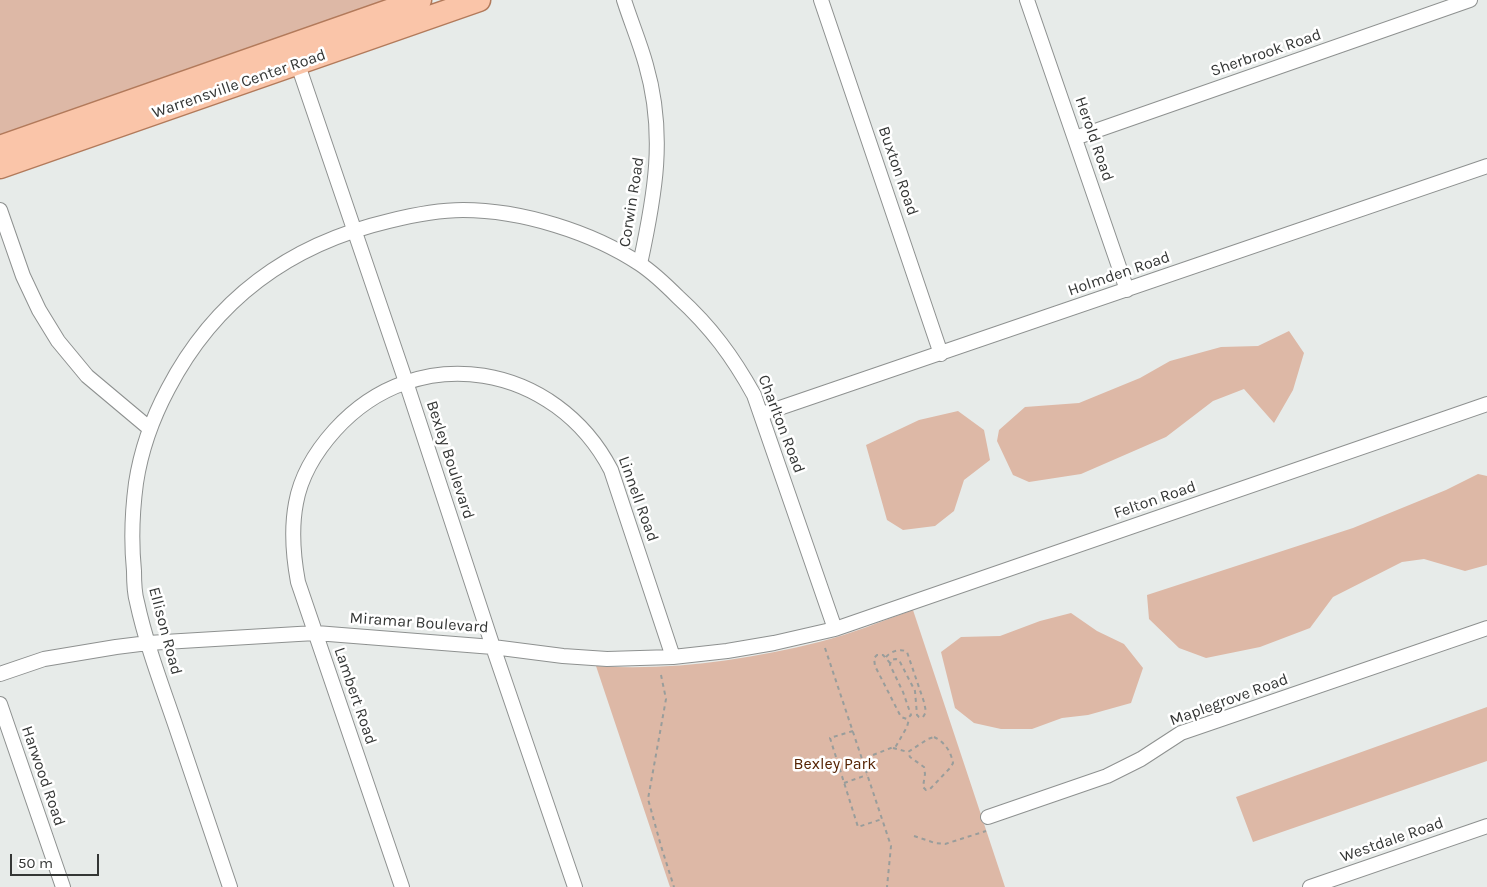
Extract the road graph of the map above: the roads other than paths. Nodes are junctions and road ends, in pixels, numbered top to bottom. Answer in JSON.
{"nodes":[{"id":1,"x":420,"y":0,"type":"edge"},
{"id":2,"x":479,"y":0,"type":"edge"},
{"id":3,"x":624,"y":0,"type":"edge"},
{"id":4,"x":821,"y":0,"type":"edge"},
{"id":5,"x":1027,"y":0,"type":"edge"},
{"id":6,"x":1470,"y":0,"type":"edge"},
{"id":7,"x":294,"y":54,"type":"junction"},
{"id":8,"x":1075,"y":138,"type":"junction"},
{"id":9,"x":0,"y":147,"type":"edge"},
{"id":10,"x":1487,"y":166,"type":"edge"},
{"id":11,"x":0,"y":167,"type":"edge"},
{"id":12,"x":0,"y":210,"type":"edge"},
{"id":13,"x":353,"y":230,"type":"junction"},
{"id":14,"x":640,"y":264,"type":"junction"},
{"id":15,"x":1127,"y":290,"type":"junction"},
{"id":16,"x":941,"y":354,"type":"junction"},
{"id":17,"x":406,"y":382,"type":"junction"},
{"id":18,"x":1487,"y":404,"type":"edge"},
{"id":19,"x":762,"y":414,"type":"junction"},
{"id":20,"x":149,"y":428,"type":"junction"},
{"id":21,"x":1487,"y":628,"type":"edge"},
{"id":22,"x":835,"y":629,"type":"junction"},
{"id":23,"x":316,"y":633,"type":"junction"},
{"id":24,"x":148,"y":643,"type":"junction"},
{"id":25,"x":493,"y":646,"type":"junction"},
{"id":26,"x":673,"y":657,"type":"junction"},
{"id":27,"x":0,"y":674,"type":"edge"},
{"id":28,"x":0,"y":704,"type":"edge"},
{"id":29,"x":987,"y":824,"type":"road end"},
{"id":30,"x":1487,"y":826,"type":"edge"},
{"id":31,"x":63,"y":887,"type":"edge"},
{"id":32,"x":230,"y":887,"type":"edge"},
{"id":33,"x":402,"y":887,"type":"edge"},
{"id":34,"x":575,"y":887,"type":"edge"},
{"id":35,"x":1310,"y":887,"type":"edge"}],
"edges":[{"from":1,"to":7,"type":"main road","name":"Warrensville Center Road"},
{"from":2,"to":7,"type":"main road","name":"Warrensville Center Road"},
{"from":3,"to":14,"type":"street","name":"Corwin Road"},
{"from":4,"to":16,"type":"street","name":"Buxton Road"},
{"from":5,"to":8,"type":"street","name":"Herold Road"},
{"from":6,"to":8,"type":"street","name":"Sherbrook Road"},
{"from":7,"to":9,"type":"main road","name":"Warrensville Center Road"},
{"from":7,"to":11,"type":"main road","name":"Warrensville Center Road"},
{"from":7,"to":13,"type":"street","name":"Bexley Boulevard"},
{"from":8,"to":15,"type":"street","name":"Herold Road"},
{"from":10,"to":15,"type":"street","name":"Holmden Road"},
{"from":12,"to":20,"type":"street"},
{"from":13,"to":14,"type":"street","name":"Charlton Road"},
{"from":13,"to":17,"type":"street","name":"Bexley Boulevard"},
{"from":13,"to":20,"type":"street","name":"Ellison Road"},
{"from":14,"to":19,"type":"street","name":"Charlton Road"},
{"from":15,"to":16,"type":"street","name":"Holmden Road"},
{"from":16,"to":19,"type":"street","name":"Holmden Road"},
{"from":17,"to":23,"type":"street","name":"Lambert Road"},
{"from":17,"to":25,"type":"street","name":"Bexley Boulevard"},
{"from":17,"to":26,"type":"street","name":"Linnell Road"},
{"from":18,"to":22,"type":"street","name":"Felton Road"},
{"from":19,"to":22,"type":"street","name":"Charlton Road"},
{"from":20,"to":24,"type":"street","name":"Ellison Road"},
{"from":21,"to":29,"type":"street","name":"Maplegrove Road"},
{"from":22,"to":26,"type":"street","name":"Miramar Boulevard"},
{"from":23,"to":24,"type":"street","name":"Miramar Boulevard"},
{"from":23,"to":25,"type":"street","name":"Miramar Boulevard"},
{"from":23,"to":33,"type":"street","name":"Lambert Road"},
{"from":24,"to":27,"type":"street","name":"Miramar Boulevard"},
{"from":24,"to":32,"type":"street","name":"Ellison Road"},
{"from":25,"to":26,"type":"street","name":"Miramar Boulevard"},
{"from":25,"to":34,"type":"street","name":"Bexley Boulevard"},
{"from":28,"to":31,"type":"street","name":"Harwood Road"},
{"from":30,"to":35,"type":"street","name":"Westdale Road"}]}
